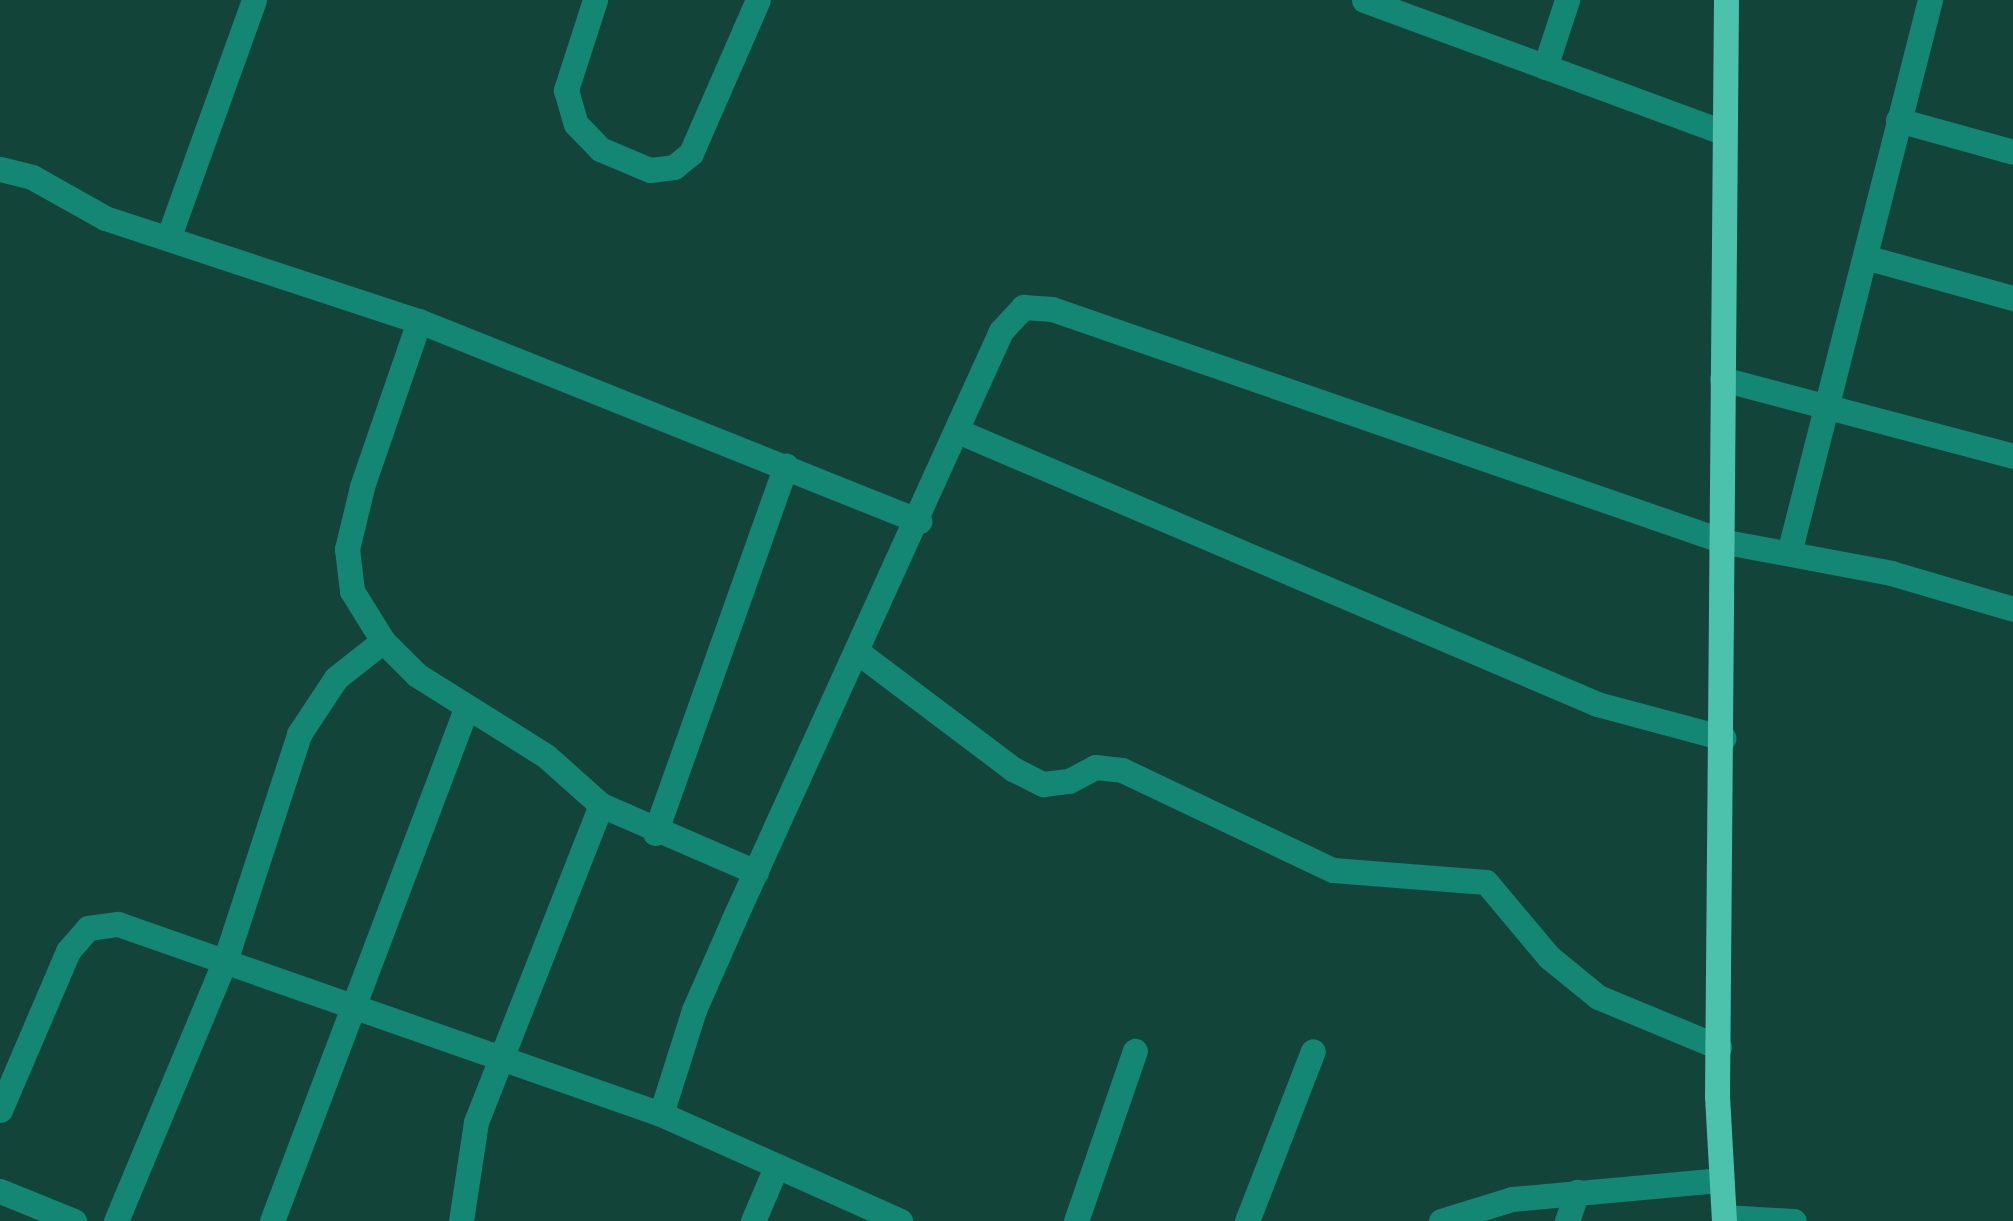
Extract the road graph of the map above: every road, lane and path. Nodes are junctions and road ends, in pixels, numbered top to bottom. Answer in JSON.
{"nodes":[{"id":1,"x":254,"y":0,"type":"edge"},
{"id":2,"x":596,"y":0,"type":"edge"},
{"id":3,"x":758,"y":0,"type":"edge"},
{"id":4,"x":1364,"y":0,"type":"edge"},
{"id":5,"x":1567,"y":0,"type":"edge"},
{"id":6,"x":1726,"y":0,"type":"edge"},
{"id":7,"x":1930,"y":0,"type":"edge"},
{"id":8,"x":1434,"y":12,"type":"edge"},
{"id":9,"x":1545,"y":67,"type":"junction"},
{"id":10,"x":1898,"y":120,"type":"junction"},
{"id":11,"x":1722,"y":132,"type":"junction"},
{"id":12,"x":2013,"y":152,"type":"edge"},
{"id":13,"x":0,"y":169,"type":"edge"},
{"id":14,"x":169,"y":236,"type":"junction"},
{"id":15,"x":1865,"y":256,"type":"junction"},
{"id":16,"x":2013,"y":298,"type":"edge"},
{"id":17,"x":419,"y":321,"type":"junction"},
{"id":18,"x":1722,"y":379,"type":"junction"},
{"id":19,"x":1824,"y":402,"type":"junction"},
{"id":20,"x":960,"y":432,"type":"junction"},
{"id":21,"x":2013,"y":456,"type":"edge"},
{"id":22,"x":786,"y":466,"type":"junction"},
{"id":23,"x":920,"y":521,"type":"junction"},
{"id":24,"x":1726,"y":542,"type":"junction"},
{"id":25,"x":1788,"y":553,"type":"junction"},
{"id":26,"x":2013,"y":609,"type":"edge"},
{"id":27,"x":384,"y":641,"type":"junction"},
{"id":28,"x":859,"y":652,"type":"junction"},
{"id":29,"x":466,"y":709,"type":"junction"},
{"id":30,"x":1724,"y":738,"type":"junction"},
{"id":31,"x":601,"y":806,"type":"junction"},
{"id":32,"x":655,"y":833,"type":"junction"},
{"id":33,"x":756,"y":872,"type":"junction"},
{"id":34,"x":225,"y":961,"type":"junction"},
{"id":35,"x":352,"y":1004,"type":"junction"},
{"id":36,"x":1719,"y":1047,"type":"junction"},
{"id":37,"x":1136,"y":1051,"type":"dead end"},
{"id":38,"x":1313,"y":1051,"type":"dead end"},
{"id":39,"x":506,"y":1055,"type":"junction"},
{"id":40,"x":0,"y":1110,"type":"edge"},
{"id":41,"x":661,"y":1114,"type":"junction"},
{"id":42,"x":776,"y":1166,"type":"junction"},
{"id":43,"x":1720,"y":1180,"type":"junction"},
{"id":44,"x":0,"y":1191,"type":"edge"},
{"id":45,"x":1577,"y":1192,"type":"junction"},
{"id":46,"x":1724,"y":1219,"type":"edge"},
{"id":47,"x":74,"y":1221,"type":"edge"},
{"id":48,"x":116,"y":1221,"type":"edge"},
{"id":49,"x":272,"y":1221,"type":"edge"},
{"id":50,"x":462,"y":1221,"type":"edge"},
{"id":51,"x":752,"y":1221,"type":"edge"},
{"id":52,"x":900,"y":1221,"type":"edge"},
{"id":53,"x":1076,"y":1221,"type":"edge"},
{"id":54,"x":1246,"y":1221,"type":"edge"},
{"id":55,"x":1441,"y":1221,"type":"edge"},
{"id":56,"x":1567,"y":1221,"type":"edge"},
{"id":57,"x":1794,"y":1221,"type":"edge"}],
"edges":[{"from":1,"to":14,"type":"street"},
{"from":2,"to":3,"type":"street"},
{"from":4,"to":8,"type":"street"},
{"from":5,"to":9,"type":"street"},
{"from":6,"to":11,"type":"main road"},
{"from":7,"to":10,"type":"street"},
{"from":8,"to":9,"type":"street"},
{"from":9,"to":11,"type":"street"},
{"from":10,"to":12,"type":"street"},
{"from":10,"to":15,"type":"street"},
{"from":11,"to":18,"type":"main road"},
{"from":13,"to":14,"type":"street"},
{"from":14,"to":17,"type":"street"},
{"from":15,"to":16,"type":"street"},
{"from":15,"to":19,"type":"street"},
{"from":17,"to":22,"type":"street"},
{"from":17,"to":27,"type":"street"},
{"from":18,"to":19,"type":"street"},
{"from":18,"to":24,"type":"main road"},
{"from":19,"to":21,"type":"street"},
{"from":19,"to":25,"type":"street"},
{"from":20,"to":23,"type":"street"},
{"from":20,"to":24,"type":"street"},
{"from":20,"to":30,"type":"street"},
{"from":22,"to":23,"type":"street"},
{"from":22,"to":32,"type":"street"},
{"from":23,"to":28,"type":"street"},
{"from":24,"to":25,"type":"street"},
{"from":24,"to":30,"type":"main road"},
{"from":25,"to":26,"type":"street"},
{"from":27,"to":29,"type":"street"},
{"from":27,"to":34,"type":"street"},
{"from":28,"to":33,"type":"street"},
{"from":28,"to":36,"type":"street"},
{"from":29,"to":31,"type":"street"},
{"from":29,"to":35,"type":"street"},
{"from":30,"to":36,"type":"main road"},
{"from":31,"to":32,"type":"street"},
{"from":31,"to":39,"type":"street"},
{"from":32,"to":33,"type":"street"},
{"from":33,"to":41,"type":"street"},
{"from":34,"to":35,"type":"street"},
{"from":34,"to":40,"type":"street"},
{"from":34,"to":48,"type":"street"},
{"from":35,"to":39,"type":"street"},
{"from":35,"to":49,"type":"street"},
{"from":36,"to":43,"type":"main road"},
{"from":37,"to":53,"type":"street"},
{"from":38,"to":54,"type":"street"},
{"from":39,"to":41,"type":"street"},
{"from":39,"to":50,"type":"street"},
{"from":41,"to":42,"type":"street"},
{"from":42,"to":51,"type":"street"},
{"from":42,"to":52,"type":"street"},
{"from":43,"to":45,"type":"street"},
{"from":43,"to":46,"type":"main road"},
{"from":44,"to":47,"type":"street"},
{"from":45,"to":55,"type":"street"},
{"from":45,"to":56,"type":"street"},
{"from":46,"to":57,"type":"street"}]}
